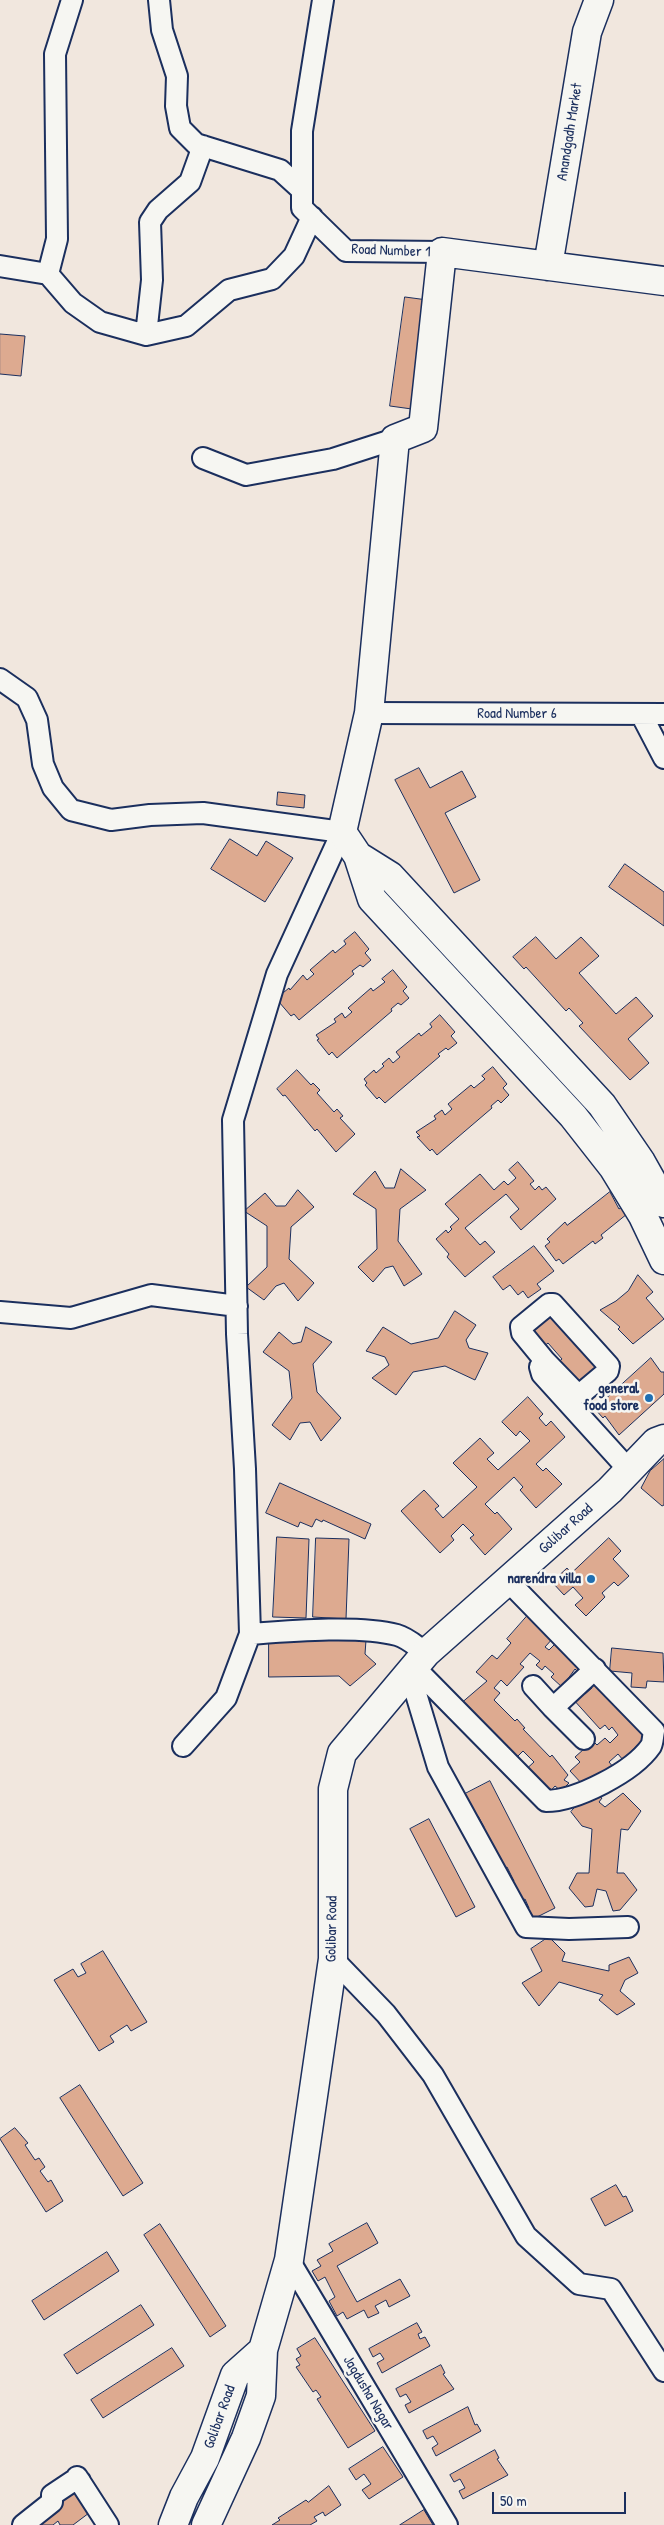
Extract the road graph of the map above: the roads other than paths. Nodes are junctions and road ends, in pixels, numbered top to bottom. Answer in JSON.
{"nodes":[{"id":1,"x":72,"y":0,"type":"edge"},
{"id":2,"x":159,"y":0,"type":"edge"},
{"id":3,"x":323,"y":0,"type":"edge"},
{"id":4,"x":599,"y":0,"type":"edge"},
{"id":5,"x":203,"y":146,"type":"junction"},
{"id":6,"x":302,"y":190,"type":"junction"},
{"id":7,"x":312,"y":217,"type":"junction"},
{"id":8,"x":442,"y":252,"type":"junction"},
{"id":9,"x":0,"y":266,"type":"edge"},
{"id":10,"x":548,"y":266,"type":"junction"},
{"id":11,"x":48,"y":274,"type":"junction"},
{"id":12,"x":664,"y":281,"type":"edge"},
{"id":13,"x":146,"y":335,"type":"junction"},
{"id":14,"x":395,"y":439,"type":"junction"},
{"id":15,"x":203,"y":458,"type":"dead end"},
{"id":16,"x":0,"y":679,"type":"edge"},
{"id":17,"x":369,"y":713,"type":"junction"},
{"id":18,"x":641,"y":714,"type":"junction"},
{"id":19,"x":664,"y":714,"type":"edge"},
{"id":20,"x":664,"y":758,"type":"edge"},
{"id":21,"x":342,"y":832,"type":"junction"},
{"id":22,"x":358,"y":856,"type":"junction"},
{"id":23,"x":441,"y":930,"type":"junction"},
{"id":24,"x":418,"y":950,"type":"junction"},
{"id":25,"x":516,"y":1014,"type":"junction"},
{"id":26,"x":496,"y":1033,"type":"junction"},
{"id":27,"x":624,"y":1160,"type":"junction"},
{"id":28,"x":664,"y":1204,"type":"edge"},
{"id":29,"x":664,"y":1260,"type":"edge"},
{"id":30,"x":237,"y":1306,"type":"junction"},
{"id":31,"x":0,"y":1312,"type":"edge"},
{"id":32,"x":545,"y":1360,"type":"junction"},
{"id":33,"x":664,"y":1438,"type":"edge"},
{"id":34,"x":629,"y":1470,"type":"junction"},
{"id":35,"x":508,"y":1581,"type":"junction"},
{"id":36,"x":250,"y":1634,"type":"junction"},
{"id":37,"x":417,"y":1665,"type":"junction"},
{"id":38,"x":594,"y":1669,"type":"junction"},
{"id":39,"x":533,"y":1686,"type":"dead end"},
{"id":40,"x":553,"y":1708,"type":"junction"},
{"id":41,"x":584,"y":1739,"type":"dead end"},
{"id":42,"x":183,"y":1746,"type":"dead end"},
{"id":43,"x":628,"y":1927,"type":"dead end"},
{"id":44,"x":333,"y":1959,"type":"junction"},
{"id":45,"x":289,"y":2260,"type":"junction"},
{"id":46,"x":263,"y":2350,"type":"junction"},
{"id":47,"x":664,"y":2371,"type":"edge"},
{"id":48,"x":205,"y":2458,"type":"junction"},
{"id":49,"x":228,"y":2479,"type":"junction"},
{"id":50,"x":99,"y":2523,"type":"edge"},
{"id":51,"x":23,"y":2525,"type":"edge"},
{"id":52,"x":173,"y":2525,"type":"edge"},
{"id":53,"x":206,"y":2525,"type":"edge"},
{"id":54,"x":447,"y":2525,"type":"edge"}],
"edges":[{"from":1,"to":11,"type":"street"},
{"from":2,"to":5,"type":"street"},
{"from":3,"to":6,"type":"street","name":"Road Number 1"},
{"from":4,"to":10,"type":"street","name":"Anandgadh Market"},
{"from":5,"to":6,"type":"street"},
{"from":5,"to":13,"type":"street"},
{"from":6,"to":7,"type":"street","name":"Road Number 1"},
{"from":7,"to":8,"type":"street","name":"Road Number 1"},
{"from":7,"to":13,"type":"street"},
{"from":8,"to":10,"type":"street","name":"Road Number 1"},
{"from":8,"to":14,"type":"street"},
{"from":9,"to":11,"type":"street"},
{"from":10,"to":12,"type":"street","name":"Road Number 1"},
{"from":11,"to":13,"type":"street"},
{"from":14,"to":15,"type":"street"},
{"from":14,"to":17,"type":"street"},
{"from":16,"to":21,"type":"street"},
{"from":17,"to":18,"type":"street","name":"Road Number 6"},
{"from":17,"to":21,"type":"street"},
{"from":18,"to":19,"type":"street","name":"Road Number 6"},
{"from":18,"to":20,"type":"street"},
{"from":21,"to":22,"type":"street"},
{"from":21,"to":30,"type":"street"},
{"from":22,"to":23,"type":"street"},
{"from":22,"to":24,"type":"street"},
{"from":23,"to":24,"type":"street"},
{"from":23,"to":25,"type":"street"},
{"from":24,"to":26,"type":"street"},
{"from":25,"to":26,"type":"street"},
{"from":25,"to":27,"type":"street"},
{"from":26,"to":27,"type":"street"},
{"from":27,"to":28,"type":"street"},
{"from":27,"to":29,"type":"street"},
{"from":30,"to":31,"type":"street"},
{"from":30,"to":36,"type":"street"},
{"from":32,"to":32,"type":"street"},
{"from":32,"to":34,"type":"street"},
{"from":33,"to":34,"type":"street","name":"Golibar Road"},
{"from":34,"to":35,"type":"street","name":"Golibar Road"},
{"from":35,"to":37,"type":"street","name":"Golibar Road"},
{"from":35,"to":38,"type":"street"},
{"from":36,"to":37,"type":"street"},
{"from":36,"to":42,"type":"street"},
{"from":37,"to":38,"type":"street"},
{"from":37,"to":43,"type":"street"},
{"from":37,"to":44,"type":"street","name":"Golibar Road"},
{"from":38,"to":40,"type":"street"},
{"from":39,"to":40,"type":"street"},
{"from":40,"to":41,"type":"street"},
{"from":44,"to":45,"type":"street","name":"Golibar Road"},
{"from":44,"to":47,"type":"street"},
{"from":45,"to":46,"type":"street","name":"Golibar Road"},
{"from":45,"to":54,"type":"street","name":"Jagdusha Nagar"},
{"from":46,"to":48,"type":"street","name":"Golibar Road"},
{"from":46,"to":49,"type":"street"},
{"from":48,"to":49,"type":"street"},
{"from":48,"to":52,"type":"street","name":"Golibar Road"},
{"from":49,"to":53,"type":"street"},
{"from":50,"to":51,"type":"street"}]}
